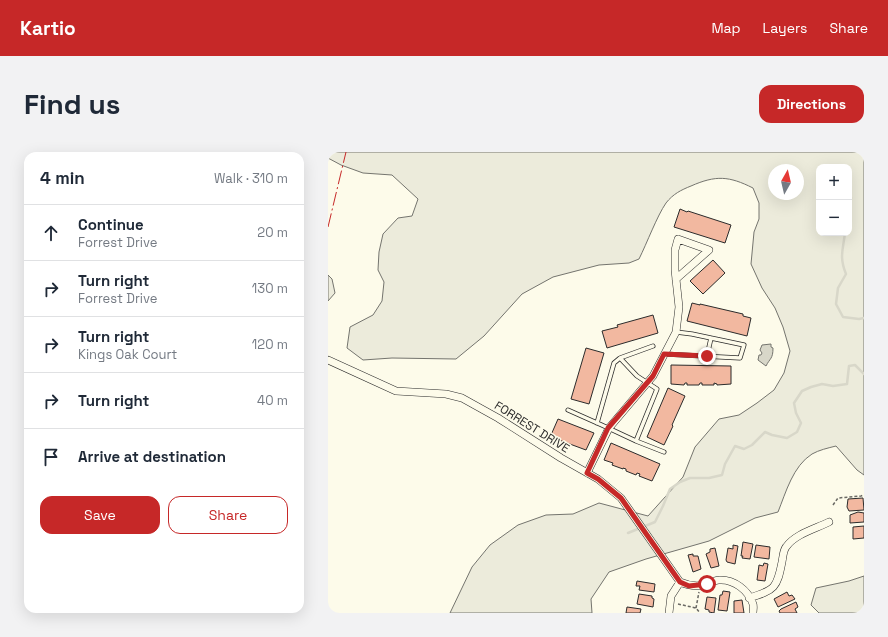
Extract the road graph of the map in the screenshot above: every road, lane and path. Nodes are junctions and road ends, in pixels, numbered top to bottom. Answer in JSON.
{"nodes":[{"id":1,"x":676,"y":279,"type":"junction"},
{"id":2,"x":676,"y":332,"type":"junction"},
{"id":3,"x":711,"y":338,"type":"junction"},
{"id":4,"x":654,"y":346,"type":"dead end"},
{"id":5,"x":664,"y":354,"type":"junction"},
{"id":6,"x":707,"y":356,"type":"junction"},
{"id":7,"x":620,"y":358,"type":"junction"},
{"id":8,"x":328,"y":360,"type":"edge"},
{"id":9,"x":647,"y":383,"type":"junction"},
{"id":10,"x":568,"y":410,"type":"dead end"},
{"id":11,"x":597,"y":423,"type":"junction"},
{"id":12,"x":608,"y":428,"type":"junction"},
{"id":13,"x":636,"y":441,"type":"junction"},
{"id":14,"x":664,"y":452,"type":"dead end"},
{"id":15,"x":587,"y":473,"type":"junction"},
{"id":16,"x":864,"y":495,"type":"edge"},
{"id":17,"x":833,"y":505,"type":"dead end"},
{"id":18,"x":829,"y":522,"type":"dead end"},
{"id":19,"x":680,"y":582,"type":"junction"},
{"id":20,"x":697,"y":586,"type":"junction"},
{"id":21,"x":750,"y":598,"type":"junction"},
{"id":22,"x":670,"y":603,"type":"junction"},
{"id":23,"x":696,"y":608,"type":"junction"},
{"id":24,"x":669,"y":613,"type":"edge"},
{"id":25,"x":700,"y":613,"type":"edge"},
{"id":26,"x":754,"y":613,"type":"edge"}],
"edges":[{"from":1,"to":1,"type":"street"},
{"from":1,"to":2,"type":"street"},
{"from":2,"to":3,"type":"lane"},
{"from":2,"to":5,"type":"street"},
{"from":3,"to":6,"type":"lane"},
{"from":3,"to":6,"type":"lane"},
{"from":4,"to":7,"type":"lane"},
{"from":5,"to":6,"type":"lane"},
{"from":5,"to":9,"type":"street"},
{"from":7,"to":9,"type":"lane"},
{"from":7,"to":11,"type":"lane"},
{"from":8,"to":15,"type":"street","name":"FORREST DRIVE"},
{"from":9,"to":12,"type":"street"},
{"from":9,"to":13,"type":"lane"},
{"from":10,"to":11,"type":"lane"},
{"from":11,"to":12,"type":"lane"},
{"from":12,"to":13,"type":"lane"},
{"from":12,"to":15,"type":"street"},
{"from":13,"to":14,"type":"lane"},
{"from":15,"to":19,"type":"street","name":"FORREST DRIVE"},
{"from":16,"to":17,"type":"path"},
{"from":18,"to":21,"type":"street"},
{"from":19,"to":20,"type":"street"},
{"from":19,"to":22,"type":"street"},
{"from":20,"to":21,"type":"street"},
{"from":20,"to":23,"type":"path"},
{"from":21,"to":26,"type":"street"},
{"from":22,"to":23,"type":"path"},
{"from":22,"to":24,"type":"street"},
{"from":23,"to":25,"type":"path"}]}
